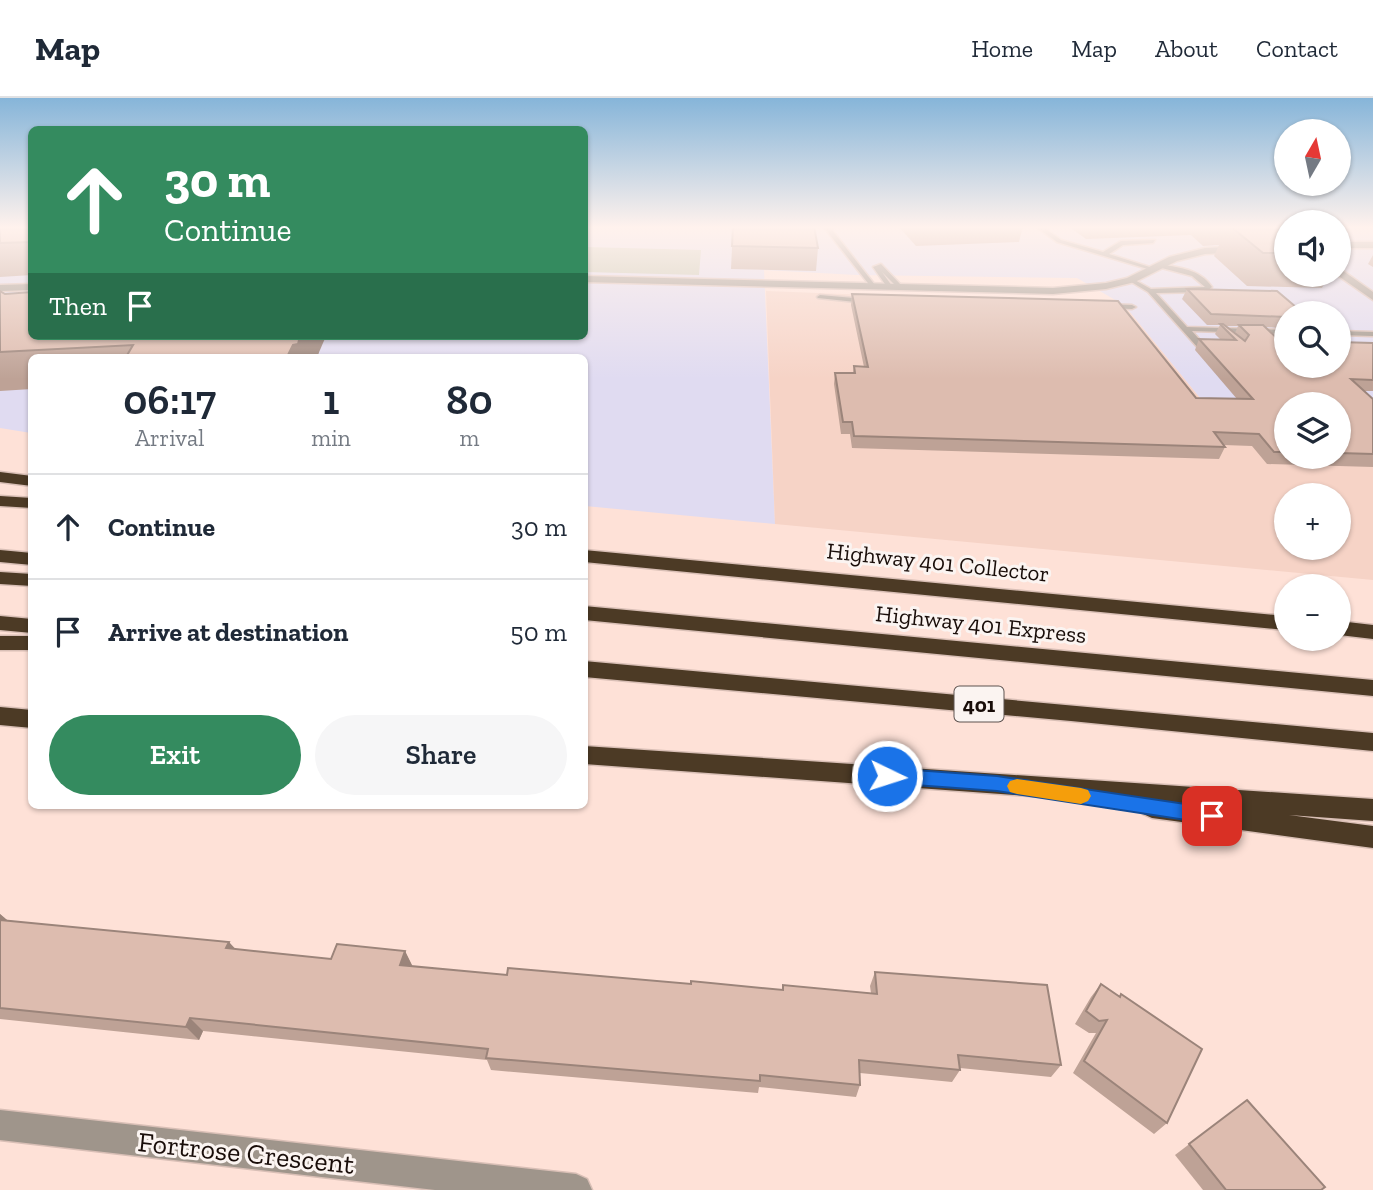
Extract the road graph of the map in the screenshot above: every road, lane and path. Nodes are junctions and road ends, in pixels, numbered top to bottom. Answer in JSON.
{"nodes":[{"id":1,"x":866,"y":277,"type":"edge"},
{"id":2,"x":1136,"y":277,"type":"edge"},
{"id":3,"x":1200,"y":277,"type":"edge"},
{"id":4,"x":588,"y":279,"type":"edge"},
{"id":5,"x":1130,"y":280,"type":"junction"},
{"id":6,"x":1351,"y":280,"type":"edge"},
{"id":7,"x":873,"y":286,"type":"junction"},
{"id":8,"x":28,"y":287,"type":"edge"},
{"id":9,"x":0,"y":288,"type":"edge"},
{"id":10,"x":1020,"y":290,"type":"junction"},
{"id":11,"x":1150,"y":291,"type":"junction"},
{"id":12,"x":820,"y":297,"type":"dead end"},
{"id":13,"x":1373,"y":297,"type":"edge"},
{"id":14,"x":1028,"y":300,"type":"edge"},
{"id":15,"x":877,"y":301,"type":"edge"},
{"id":16,"x":1104,"y":306,"type":"edge"},
{"id":17,"x":1132,"y":307,"type":"dead end"},
{"id":18,"x":1185,"y":329,"type":"junction"},
{"id":19,"x":1222,"y":330,"type":"junction"},
{"id":20,"x":1261,"y":331,"type":"junction"},
{"id":21,"x":1274,"y":332,"type":"edge"},
{"id":22,"x":1373,"y":334,"type":"edge"},
{"id":23,"x":1351,"y":335,"type":"edge"},
{"id":24,"x":1230,"y":339,"type":"edge"},
{"id":25,"x":1271,"y":340,"type":"edge"},
{"id":26,"x":1202,"y":347,"type":"edge"},
{"id":27,"x":0,"y":477,"type":"edge"},
{"id":28,"x":28,"y":480,"type":"edge"},
{"id":29,"x":0,"y":500,"type":"edge"},
{"id":30,"x":28,"y":503,"type":"edge"},
{"id":31,"x":588,"y":549,"type":"edge"},
{"id":32,"x":0,"y":556,"type":"edge"},
{"id":33,"x":588,"y":556,"type":"edge"},
{"id":34,"x":28,"y":559,"type":"edge"},
{"id":35,"x":812,"y":577,"type":"junction"},
{"id":36,"x":0,"y":578,"type":"edge"},
{"id":37,"x":28,"y":580,"type":"edge"},
{"id":38,"x":589,"y":613,"type":"edge"},
{"id":39,"x":1274,"y":620,"type":"edge"},
{"id":40,"x":1351,"y":621,"type":"edge"},
{"id":41,"x":1373,"y":622,"type":"edge"},
{"id":42,"x":0,"y":623,"type":"edge"},
{"id":43,"x":28,"y":626,"type":"edge"},
{"id":44,"x":1351,"y":629,"type":"edge"},
{"id":45,"x":1373,"y":632,"type":"edge"},
{"id":46,"x":0,"y":643,"type":"edge"},
{"id":47,"x":28,"y":643,"type":"edge"},
{"id":48,"x":588,"y":669,"type":"edge"},
{"id":49,"x":1373,"y":688,"type":"edge"},
{"id":50,"x":0,"y":718,"type":"edge"},
{"id":51,"x":28,"y":720,"type":"edge"},
{"id":52,"x":1373,"y":742,"type":"edge"},
{"id":53,"x":588,"y":755,"type":"edge"},
{"id":54,"x":997,"y":783,"type":"junction"},
{"id":55,"x":1373,"y":810,"type":"edge"},
{"id":56,"x":1373,"y":837,"type":"edge"},
{"id":57,"x":0,"y":1125,"type":"edge"},
{"id":58,"x":576,"y":1190,"type":"edge"}],
"edges":[{"from":1,"to":7,"type":"lane"},
{"from":2,"to":5,"type":"street"},
{"from":3,"to":11,"type":"lane"},
{"from":4,"to":7,"type":"street"},
{"from":5,"to":10,"type":"street"},
{"from":5,"to":11,"type":"lane"},
{"from":6,"to":13,"type":"street"},
{"from":7,"to":10,"type":"street"},
{"from":8,"to":9,"type":"street"},
{"from":10,"to":14,"type":"lane"},
{"from":11,"to":18,"type":"lane"},
{"from":12,"to":15,"type":"lane"},
{"from":16,"to":17,"type":"lane"},
{"from":18,"to":19,"type":"lane"},
{"from":18,"to":26,"type":"lane"},
{"from":19,"to":20,"type":"lane"},
{"from":19,"to":24,"type":"lane"},
{"from":20,"to":21,"type":"lane"},
{"from":20,"to":25,"type":"lane"},
{"from":22,"to":23,"type":"lane"},
{"from":27,"to":28,"type":"highway"},
{"from":29,"to":30,"type":"highway"},
{"from":31,"to":35,"type":"highway"},
{"from":32,"to":34,"type":"highway"},
{"from":33,"to":35,"type":"highway","name":"Highway 401 Collector"},
{"from":35,"to":39,"type":"highway","name":"Highway 401 Collector"},
{"from":36,"to":37,"type":"highway"},
{"from":38,"to":49,"type":"highway","name":"Highway 401 Express","number":"401"},
{"from":40,"to":41,"type":"highway"},
{"from":42,"to":43,"type":"highway"},
{"from":44,"to":45,"type":"highway"},
{"from":46,"to":47,"type":"highway"},
{"from":48,"to":52,"type":"highway","number":"401"},
{"from":50,"to":51,"type":"highway"},
{"from":53,"to":54,"type":"highway"},
{"from":54,"to":55,"type":"highway"},
{"from":54,"to":56,"type":"highway"},
{"from":57,"to":58,"type":"street","name":"Fortrose Crescent"}]}
